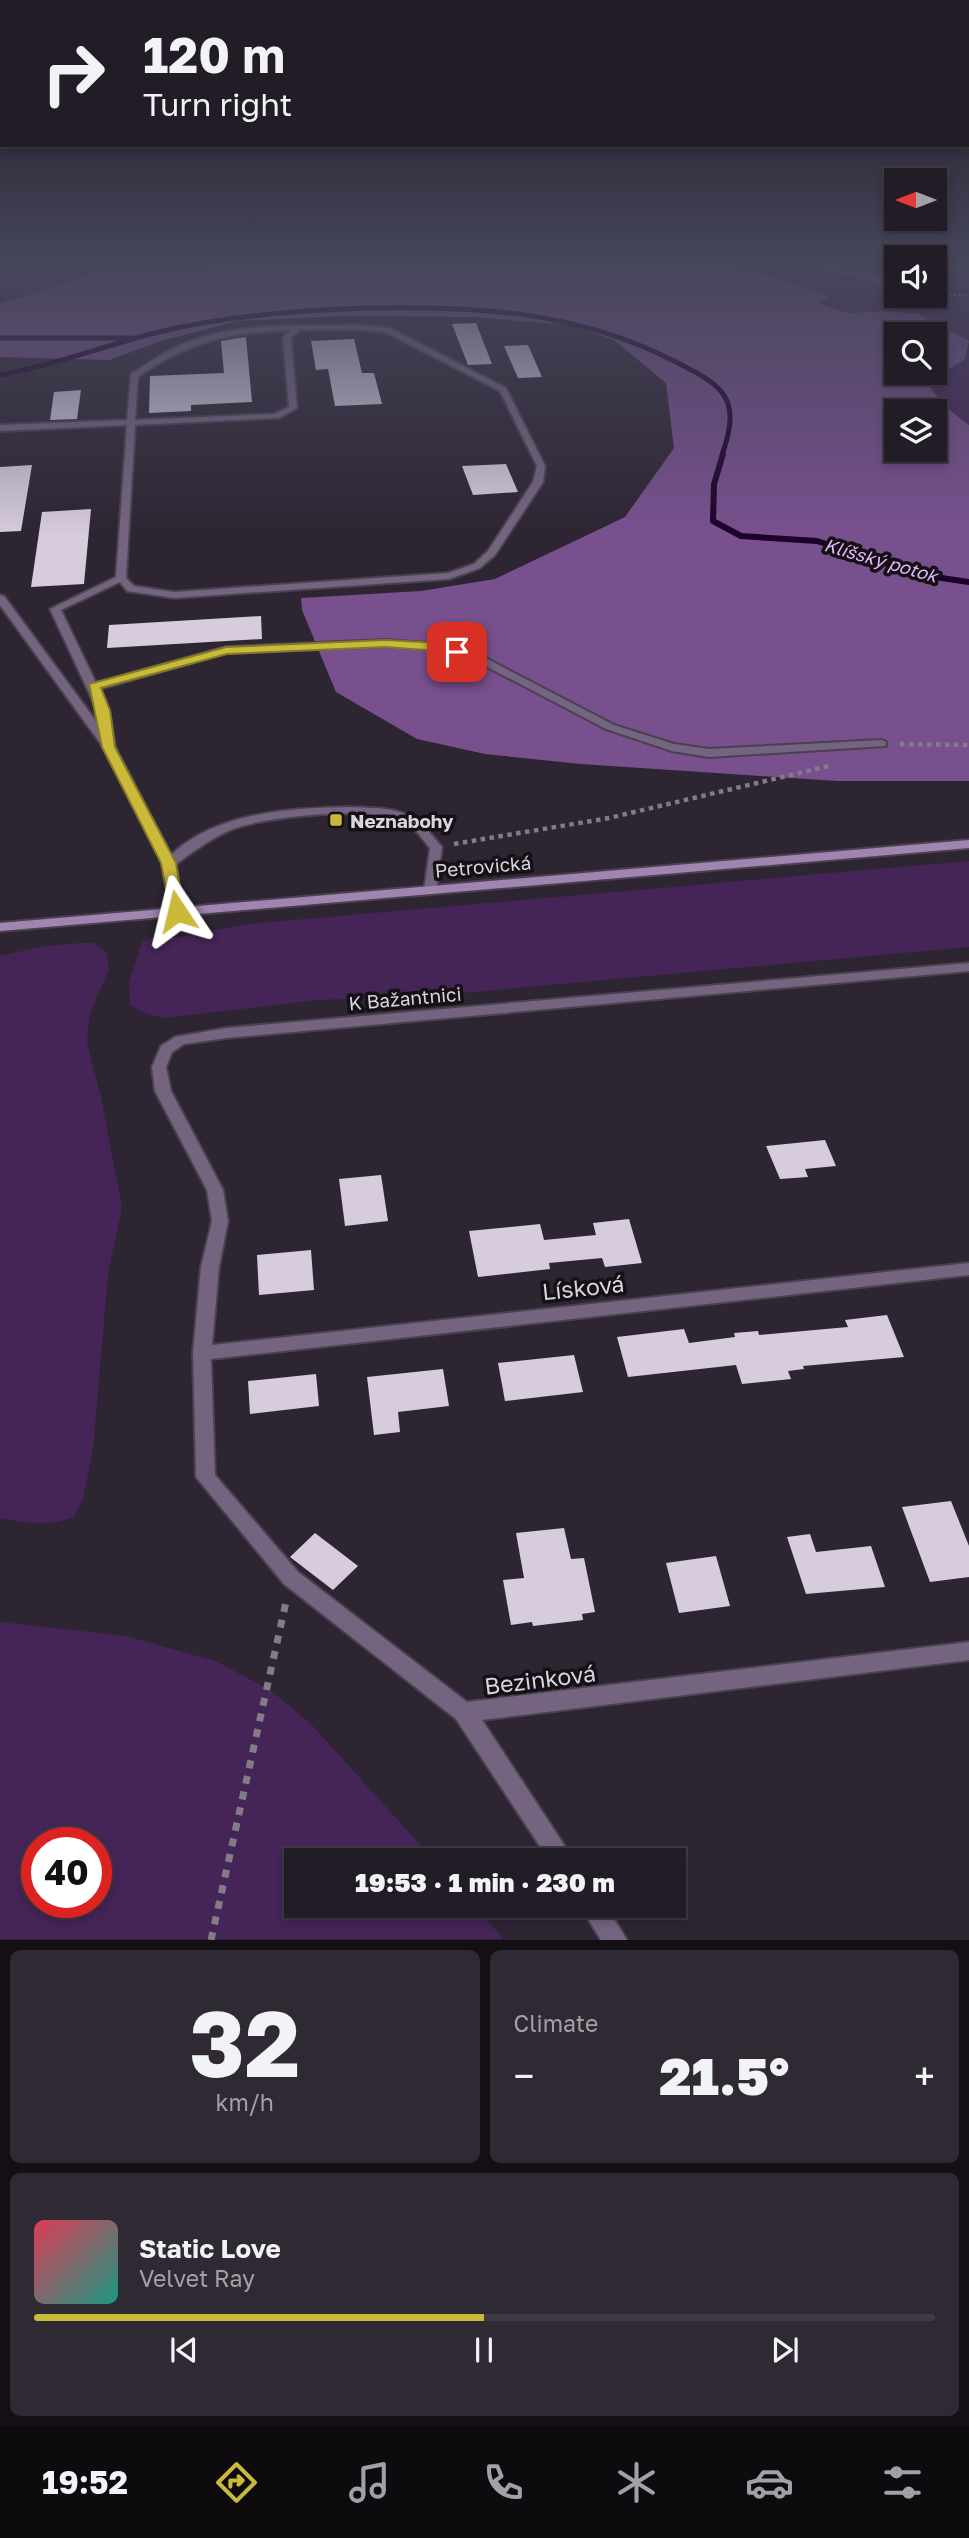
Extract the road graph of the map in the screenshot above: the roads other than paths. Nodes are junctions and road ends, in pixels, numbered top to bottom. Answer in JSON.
{"nodes":[{"id":1,"x":170,"y":355,"type":"edge"},
{"id":2,"x":288,"y":355,"type":"edge"},
{"id":3,"x":434,"y":355,"type":"edge"},
{"id":4,"x":130,"y":422,"type":"junction"},
{"id":5,"x":0,"y":428,"type":"edge"},
{"id":6,"x":121,"y":578,"type":"junction"},
{"id":7,"x":0,"y":598,"type":"edge"},
{"id":8,"x":93,"y":687,"type":"junction"},
{"id":9,"x":882,"y":744,"type":"road end"},
{"id":10,"x":109,"y":747,"type":"junction"},
{"id":11,"x":969,"y":844,"type":"edge"},
{"id":12,"x":169,"y":863,"type":"junction"},
{"id":13,"x":431,"y":890,"type":"junction"},
{"id":14,"x":177,"y":911,"type":"junction"},
{"id":15,"x":0,"y":927,"type":"edge"},
{"id":16,"x":969,"y":967,"type":"edge"},
{"id":17,"x":969,"y":1269,"type":"edge"},
{"id":18,"x":202,"y":1353,"type":"junction"},
{"id":19,"x":969,"y":1651,"type":"edge"},
{"id":20,"x":464,"y":1712,"type":"junction"},
{"id":21,"x":554,"y":1848,"type":"edge"},
{"id":22,"x":600,"y":1918,"type":"edge"},
{"id":23,"x":615,"y":1940,"type":"edge"}],
"edges":[{"from":1,"to":4,"type":"street"},
{"from":2,"to":4,"type":"street"},
{"from":3,"to":6,"type":"street"},
{"from":4,"to":5,"type":"street"},
{"from":4,"to":6,"type":"street"},
{"from":6,"to":8,"type":"street"},
{"from":7,"to":10,"type":"street"},
{"from":8,"to":9,"type":"street"},
{"from":8,"to":10,"type":"street"},
{"from":10,"to":12,"type":"street"},
{"from":11,"to":13,"type":"main road","name":"Petrovická"},
{"from":12,"to":13,"type":"street"},
{"from":12,"to":14,"type":"street"},
{"from":13,"to":14,"type":"main road","name":"Petrovická"},
{"from":14,"to":15,"type":"main road","name":"Petrovická"},
{"from":16,"to":18,"type":"street","name":"K Bažantnici"},
{"from":17,"to":18,"type":"street","name":"Lísková"},
{"from":18,"to":20,"type":"street","name":"Bezinková"},
{"from":19,"to":20,"type":"street","name":"Bezinková"},
{"from":20,"to":21,"type":"street"},
{"from":22,"to":23,"type":"street"}]}
